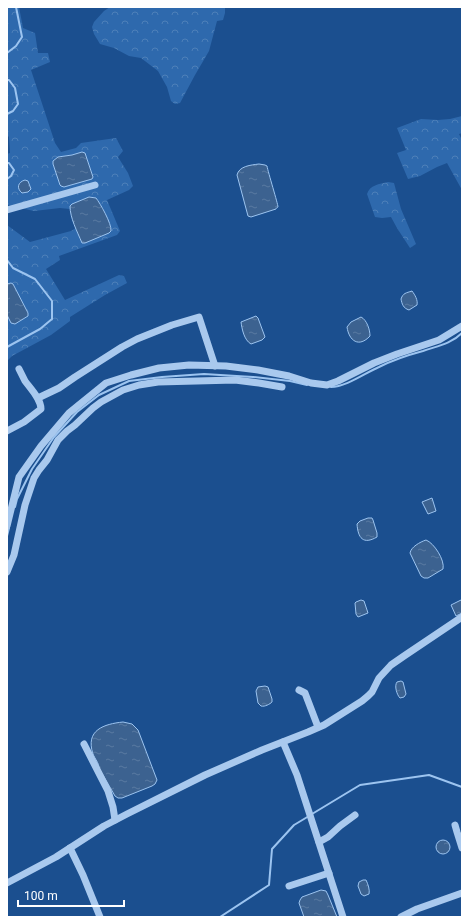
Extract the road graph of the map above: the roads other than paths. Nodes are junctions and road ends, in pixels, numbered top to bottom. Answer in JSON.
{"nodes":[{"id":1,"x":95,"y":185,"type":"dead end"},
{"id":2,"x":7,"y":210,"type":"edge"},
{"id":3,"x":462,"y":326,"type":"edge"},
{"id":4,"x":215,"y":366,"type":"junction"},
{"id":5,"x":19,"y":369,"type":"dead end"},
{"id":6,"x":282,"y":387,"type":"dead end"},
{"id":7,"x":38,"y":398,"type":"junction"},
{"id":8,"x":7,"y":431,"type":"edge"},
{"id":9,"x":7,"y":526,"type":"edge"},
{"id":10,"x":7,"y":572,"type":"edge"},
{"id":11,"x":462,"y":617,"type":"edge"},
{"id":12,"x":300,"y":690,"type":"dead end"},
{"id":13,"x":318,"y":727,"type":"junction"},
{"id":14,"x":283,"y":742,"type":"junction"},
{"id":15,"x":84,"y":744,"type":"dead end"},
{"id":16,"x":355,"y":816,"type":"dead end"},
{"id":17,"x":116,"y":820,"type":"junction"},
{"id":18,"x":456,"y":825,"type":"dead end"},
{"id":19,"x":319,"y":842,"type":"junction"},
{"id":20,"x":70,"y":848,"type":"junction"},
{"id":21,"x":462,"y":848,"type":"edge"},
{"id":22,"x":329,"y":873,"type":"junction"},
{"id":23,"x":7,"y":883,"type":"edge"},
{"id":24,"x":289,"y":886,"type":"dead end"},
{"id":25,"x":462,"y":893,"type":"edge"},
{"id":26,"x":100,"y":917,"type":"edge"},
{"id":27,"x":343,"y":917,"type":"edge"},
{"id":28,"x":401,"y":917,"type":"edge"}],
"edges":[{"from":1,"to":2,"type":"street"},
{"from":3,"to":4,"type":"street"},
{"from":4,"to":7,"type":"street"},
{"from":4,"to":9,"type":"street"},
{"from":5,"to":7,"type":"street"},
{"from":6,"to":10,"type":"street"},
{"from":7,"to":8,"type":"street"},
{"from":11,"to":13,"type":"street"},
{"from":12,"to":13,"type":"street"},
{"from":13,"to":14,"type":"street"},
{"from":14,"to":17,"type":"street"},
{"from":14,"to":19,"type":"street"},
{"from":15,"to":17,"type":"street"},
{"from":16,"to":19,"type":"street"},
{"from":17,"to":20,"type":"street"},
{"from":18,"to":21,"type":"street"},
{"from":19,"to":22,"type":"street"},
{"from":20,"to":23,"type":"street"},
{"from":20,"to":26,"type":"street"},
{"from":22,"to":24,"type":"street"},
{"from":22,"to":27,"type":"street"},
{"from":25,"to":28,"type":"street"}]}
